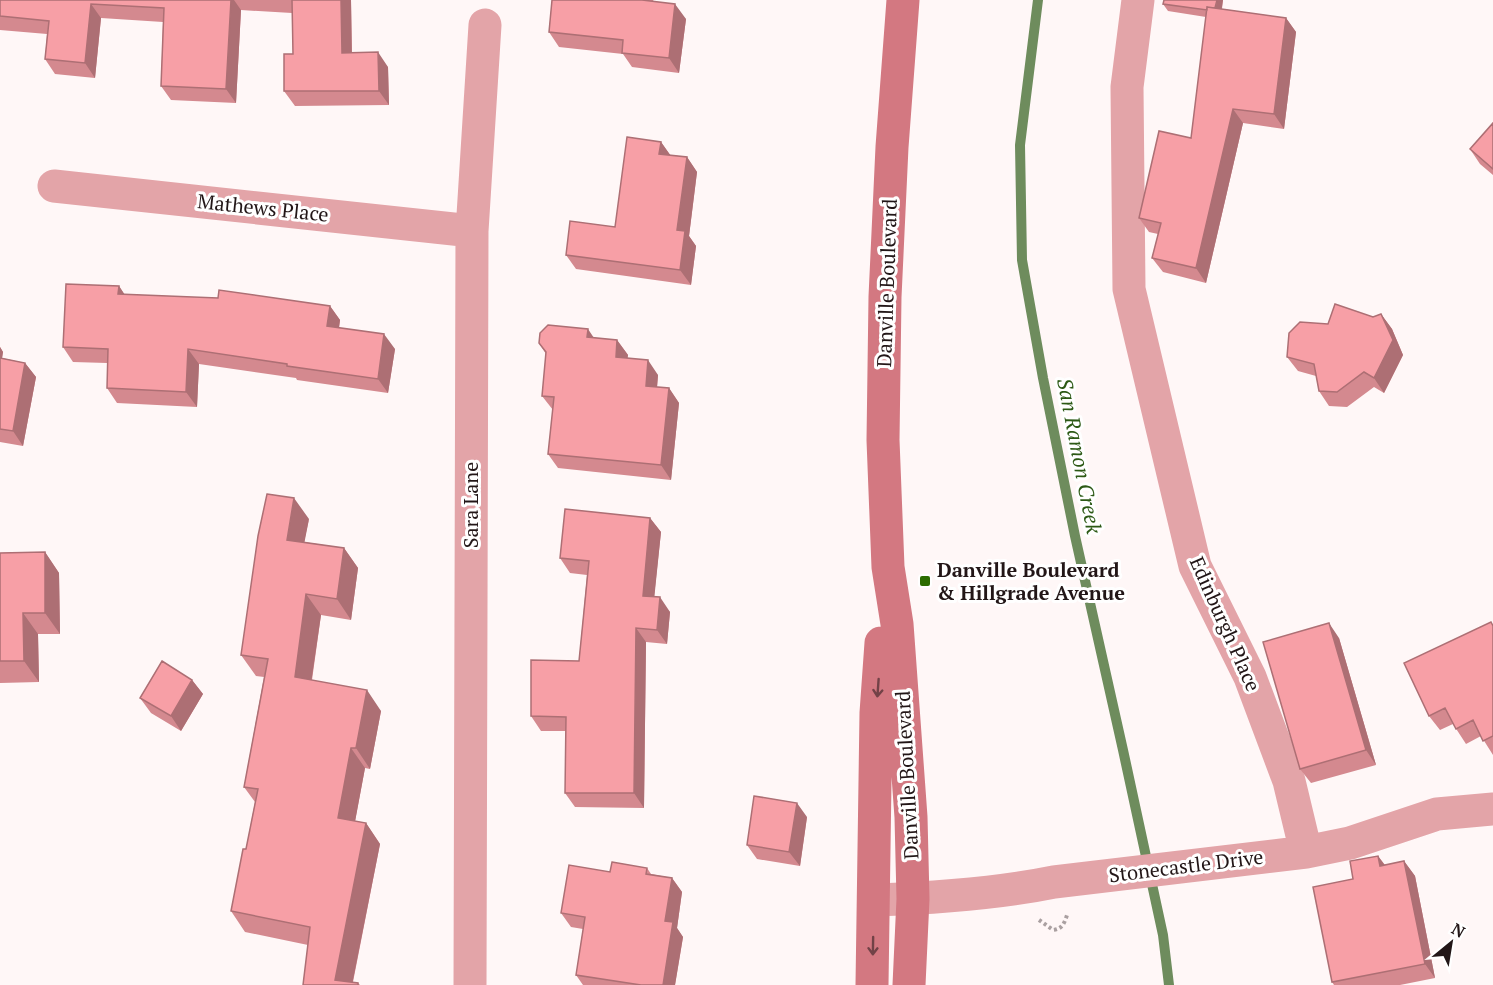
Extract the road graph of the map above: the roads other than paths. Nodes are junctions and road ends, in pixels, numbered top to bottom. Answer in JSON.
{"nodes":[{"id":1,"x":903,"y":0,"type":"edge"},
{"id":2,"x":1138,"y":0,"type":"edge"},
{"id":3,"x":485,"y":25,"type":"dead end"},
{"id":4,"x":54,"y":186,"type":"dead end"},
{"id":5,"x":472,"y":231,"type":"junction"},
{"id":6,"x":888,"y":567,"type":"junction"},
{"id":7,"x":1493,"y":809,"type":"edge"},
{"id":8,"x":1306,"y":852,"type":"junction"},
{"id":9,"x":913,"y":899,"type":"junction"},
{"id":10,"x":874,"y":900,"type":"junction"},
{"id":11,"x":470,"y":985,"type":"edge"},
{"id":12,"x":872,"y":985,"type":"edge"},
{"id":13,"x":909,"y":985,"type":"edge"}],
"edges":[{"from":1,"to":6,"type":"main road","name":"Danville Boulevard"},
{"from":2,"to":8,"type":"street","name":"Edinburgh Place"},
{"from":3,"to":5,"type":"street","name":"Sara Lane"},
{"from":4,"to":5,"type":"street","name":"Mathews Place"},
{"from":5,"to":11,"type":"street","name":"Sara Lane"},
{"from":6,"to":9,"type":"main road","name":"Danville Boulevard"},
{"from":6,"to":10,"type":"main road","name":"Danville Boulevard","one_way":true},
{"from":7,"to":8,"type":"street","name":"Stonecastle Drive"},
{"from":8,"to":9,"type":"street","name":"Stonecastle Drive"},
{"from":9,"to":10,"type":"street","name":"Stonecastle Drive"},
{"from":9,"to":13,"type":"main road","name":"Danville Boulevard"},
{"from":10,"to":12,"type":"main road","name":"Danville Boulevard","one_way":true}]}
